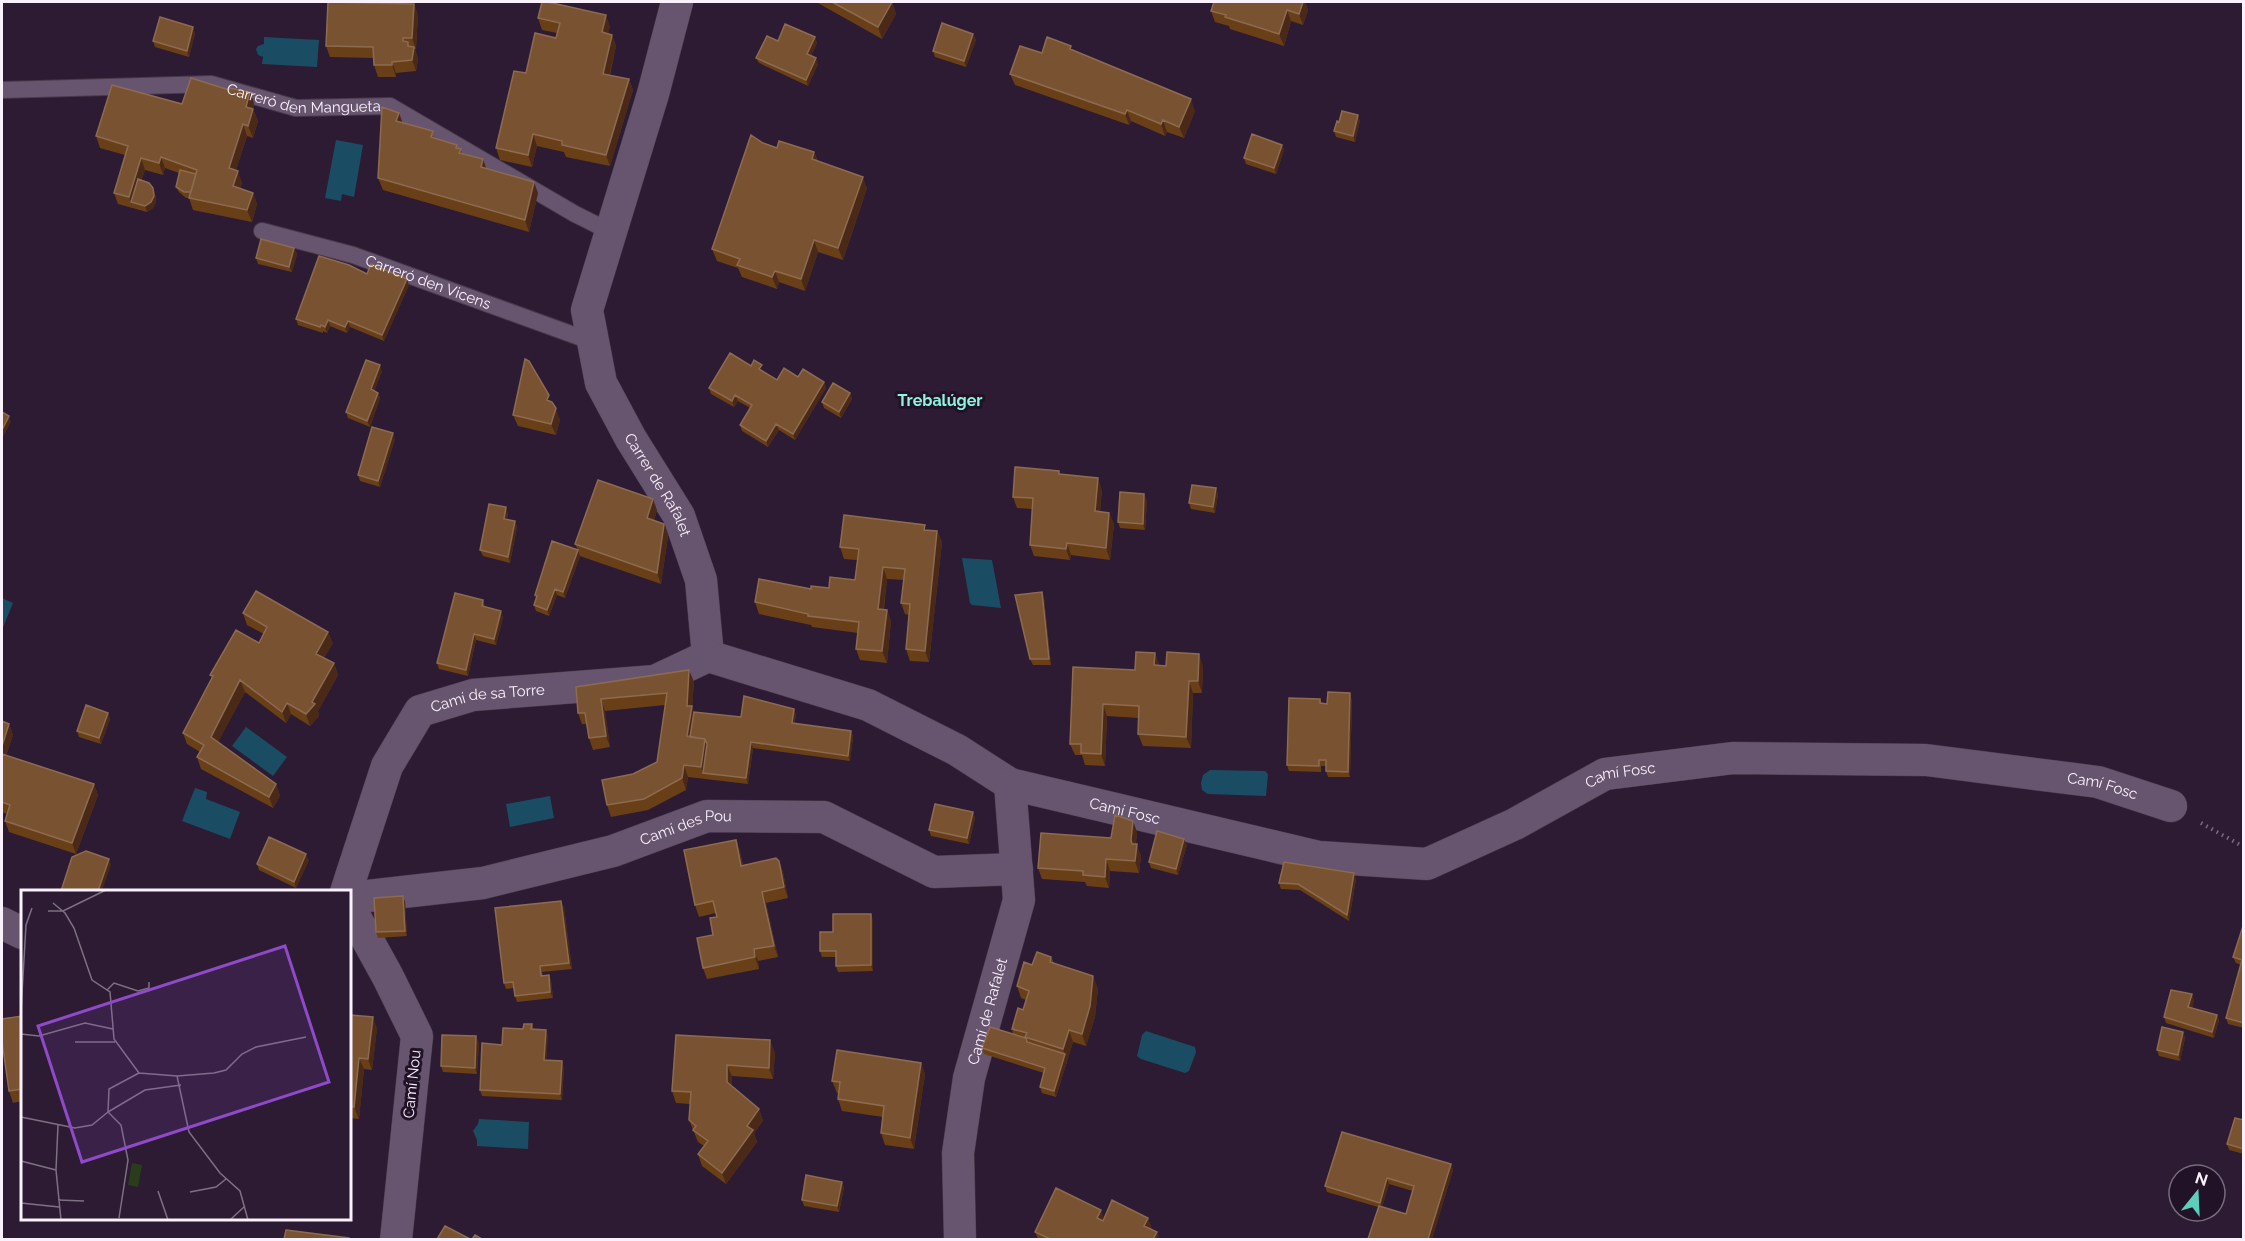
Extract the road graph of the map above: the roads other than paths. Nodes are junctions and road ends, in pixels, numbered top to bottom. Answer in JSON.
{"nodes":[{"id":1,"x":677,"y":2,"type":"edge"},
{"id":2,"x":2,"y":90,"type":"edge"},
{"id":3,"x":261,"y":231,"type":"dead end"},
{"id":4,"x":609,"y":231,"type":"junction"},
{"id":5,"x":593,"y":342,"type":"junction"},
{"id":6,"x":708,"y":656,"type":"junction"},
{"id":7,"x":1010,"y":784,"type":"junction"},
{"id":8,"x":2171,"y":806,"type":"road end"},
{"id":9,"x":1017,"y":869,"type":"junction"},
{"id":10,"x":346,"y":890,"type":"edge"},
{"id":11,"x":351,"y":898,"type":"edge"},
{"id":12,"x":351,"y":910,"type":"edge"},
{"id":13,"x":2,"y":922,"type":"edge"},
{"id":14,"x":21,"y":932,"type":"edge"},
{"id":15,"x":396,"y":1239,"type":"edge"},
{"id":16,"x":960,"y":1239,"type":"edge"}],
"edges":[{"from":1,"to":4,"type":"street","name":"Carrer de Rafalet"},
{"from":2,"to":4,"type":"lane","name":"Carreró den Mangueta"},
{"from":3,"to":5,"type":"lane","name":"Carreró den Vicens"},
{"from":4,"to":5,"type":"street","name":"Carrer de Rafalet"},
{"from":5,"to":6,"type":"street","name":"Carrer de Rafalet"},
{"from":6,"to":7,"type":"street"},
{"from":6,"to":10,"type":"street","name":"Camí de sa Torre"},
{"from":7,"to":8,"type":"street","name":"Camí Fosc"},
{"from":7,"to":9,"type":"street","name":"Camí de Rafalet"},
{"from":9,"to":11,"type":"street","name":"Camí des Pou"},
{"from":9,"to":16,"type":"street","name":"Camí de Rafalet"},
{"from":12,"to":15,"type":"street","name":"Camí Nou"},
{"from":13,"to":14,"type":"street"}]}
